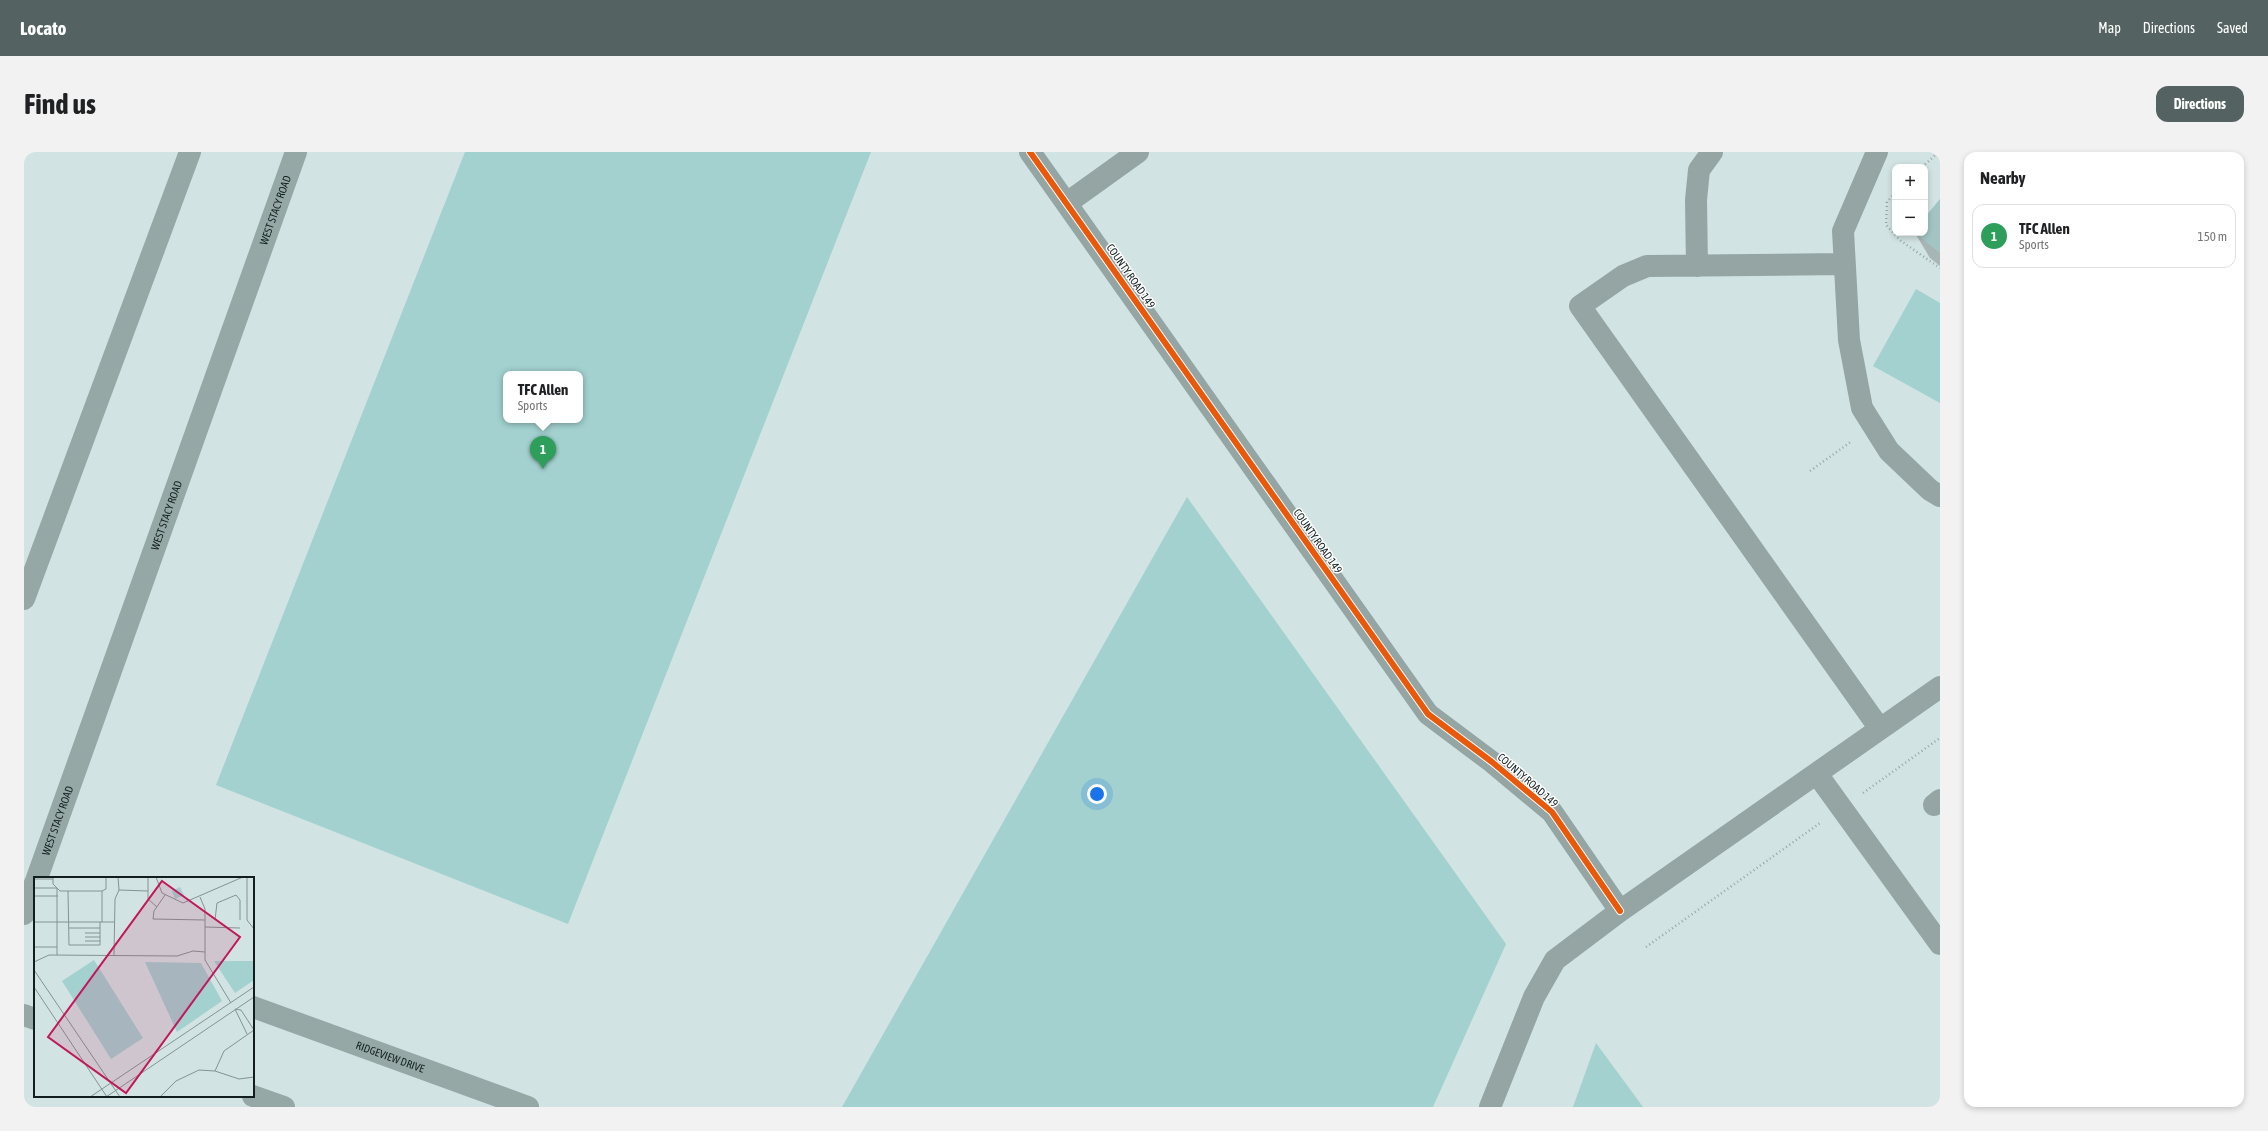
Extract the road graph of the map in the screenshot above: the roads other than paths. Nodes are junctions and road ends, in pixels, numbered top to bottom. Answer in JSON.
{"nodes":[{"id":1,"x":190,"y":152,"type":"edge"},
{"id":2,"x":296,"y":152,"type":"edge"},
{"id":3,"x":1030,"y":152,"type":"edge"},
{"id":4,"x":1138,"y":152,"type":"edge"},
{"id":5,"x":1712,"y":152,"type":"edge"},
{"id":6,"x":1877,"y":152,"type":"edge"},
{"id":7,"x":1067,"y":203,"type":"junction"},
{"id":8,"x":1844,"y":264,"type":"junction"},
{"id":9,"x":1697,"y":266,"type":"junction"},
{"id":10,"x":1940,"y":496,"type":"edge"},
{"id":11,"x":24,"y":599,"type":"edge"},
{"id":12,"x":1940,"y":687,"type":"edge"},
{"id":13,"x":1880,"y":729,"type":"junction"},
{"id":14,"x":1817,"y":774,"type":"junction"},
{"id":15,"x":37,"y":877,"type":"edge"},
{"id":16,"x":34,"y":886,"type":"edge"},
{"id":17,"x":1620,"y":912,"type":"junction"},
{"id":18,"x":24,"y":914,"type":"edge"},
{"id":19,"x":24,"y":924,"type":"edge"},
{"id":20,"x":34,"y":928,"type":"edge"},
{"id":21,"x":1940,"y":944,"type":"edge"},
{"id":22,"x":254,"y":1007,"type":"edge"},
{"id":23,"x":24,"y":1015,"type":"edge"},
{"id":24,"x":34,"y":1019,"type":"edge"},
{"id":25,"x":254,"y":1096,"type":"edge"},
{"id":26,"x":284,"y":1107,"type":"edge"},
{"id":27,"x":528,"y":1107,"type":"edge"},
{"id":28,"x":1490,"y":1107,"type":"edge"}],
"edges":[{"from":1,"to":11,"type":"main road"},
{"from":2,"to":15,"type":"main road","name":"WEST STACY ROAD"},
{"from":3,"to":7,"type":"street","name":"COUNTY ROAD 149"},
{"from":4,"to":7,"type":"street"},
{"from":5,"to":9,"type":"street"},
{"from":6,"to":8,"type":"street"},
{"from":7,"to":17,"type":"street","name":"COUNTY ROAD 149"},
{"from":8,"to":9,"type":"street"},
{"from":8,"to":10,"type":"street"},
{"from":9,"to":13,"type":"street"},
{"from":12,"to":13,"type":"street"},
{"from":13,"to":14,"type":"street"},
{"from":14,"to":17,"type":"street"},
{"from":14,"to":21,"type":"street"},
{"from":16,"to":18,"type":"main road"},
{"from":17,"to":28,"type":"street"},
{"from":19,"to":20,"type":"main road"},
{"from":22,"to":27,"type":"main road","name":"RIDGEVIEW DRIVE"},
{"from":23,"to":24,"type":"main road"},
{"from":25,"to":26,"type":"main road"}]}
